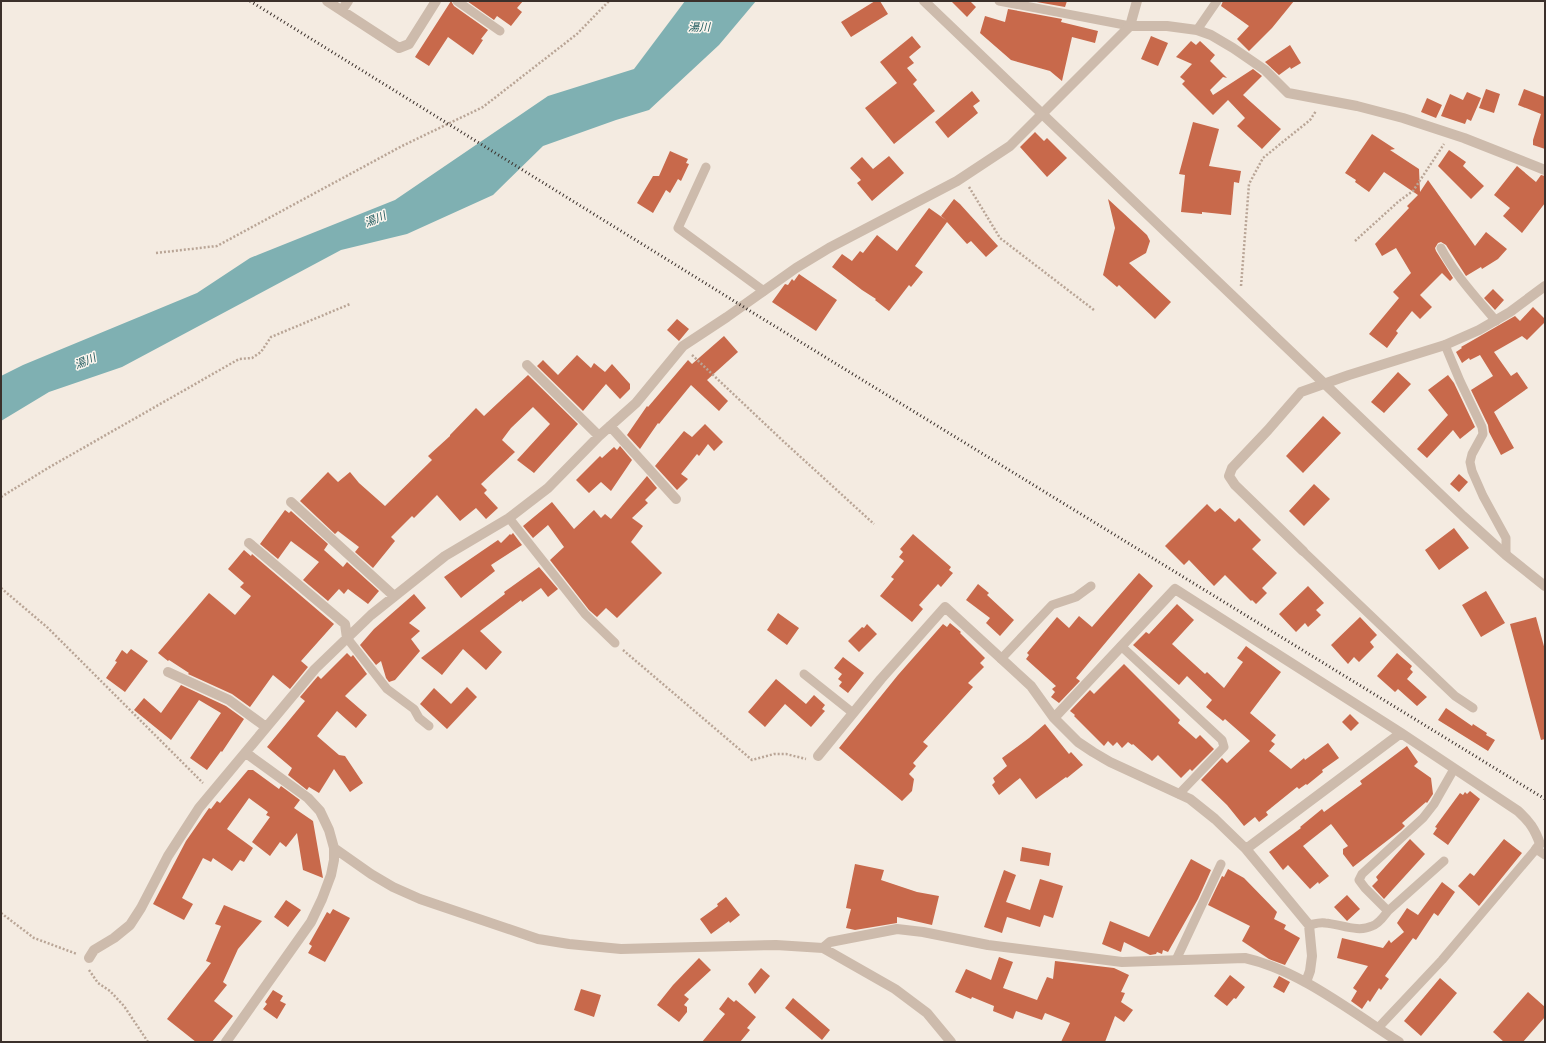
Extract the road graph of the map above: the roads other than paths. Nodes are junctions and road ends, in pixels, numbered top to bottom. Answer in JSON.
{"nodes":[{"id":1,"x":327,"y":1,"type":"edge"},
{"id":2,"x":348,"y":1,"type":"edge"},
{"id":3,"x":436,"y":1,"type":"edge"},
{"id":4,"x":457,"y":1,"type":"edge"},
{"id":5,"x":924,"y":1,"type":"edge"},
{"id":6,"x":1000,"y":1,"type":"edge"},
{"id":7,"x":1137,"y":1,"type":"edge"},
{"id":8,"x":1216,"y":1,"type":"edge"},
{"id":9,"x":342,"y":10,"type":"junction"},
{"id":10,"x":1130,"y":26,"type":"junction"},
{"id":11,"x":1197,"y":30,"type":"junction"},
{"id":12,"x":500,"y":31,"type":"dead end"},
{"id":13,"x":1043,"y":115,"type":"junction"},
{"id":14,"x":706,"y":166,"type":"dead end"},
{"id":15,"x":1545,"y":170,"type":"edge"},
{"id":16,"x":1441,"y":248,"type":"dead end"},
{"id":17,"x":1545,"y":286,"type":"edge"},
{"id":18,"x":764,"y":291,"type":"junction"},
{"id":19,"x":1496,"y":321,"type":"junction"},
{"id":20,"x":1445,"y":344,"type":"junction"},
{"id":21,"x":527,"y":365,"type":"dead end"},
{"id":22,"x":1325,"y":384,"type":"junction"},
{"id":23,"x":610,"y":426,"type":"junction"},
{"id":24,"x":599,"y":436,"type":"junction"},
{"id":25,"x":676,"y":499,"type":"dead end"},
{"id":26,"x":291,"y":502,"type":"dead end"},
{"id":27,"x":509,"y":518,"type":"junction"},
{"id":28,"x":249,"y":544,"type":"dead end"},
{"id":29,"x":1303,"y":551,"type":"joint"},
{"id":30,"x":1506,"y":555,"type":"junction"},
{"id":31,"x":1091,"y":586,"type":"dead end"},
{"id":32,"x":1545,"y":586,"type":"edge"},
{"id":33,"x":394,"y":596,"type":"junction"},
{"id":34,"x":347,"y":638,"type":"junction"},
{"id":35,"x":615,"y":643,"type":"road end"},
{"id":36,"x":1121,"y":646,"type":"junction"},
{"id":37,"x":1001,"y":659,"type":"junction"},
{"id":38,"x":168,"y":672,"type":"dead end"},
{"id":39,"x":804,"y":674,"type":"dead end"},
{"id":40,"x":1473,"y":708,"type":"dead end"},
{"id":41,"x":853,"y":713,"type":"junction"},
{"id":42,"x":1054,"y":718,"type":"junction"},
{"id":43,"x":429,"y":726,"type":"dead end"},
{"id":44,"x":266,"y":727,"type":"junction"},
{"id":45,"x":1401,"y":733,"type":"junction"},
{"id":46,"x":246,"y":753,"type":"junction"},
{"id":47,"x":818,"y":756,"type":"road end"},
{"id":48,"x":1454,"y":769,"type":"junction"},
{"id":49,"x":1179,"y":794,"type":"junction"},
{"id":50,"x":334,"y":848,"type":"junction"},
{"id":51,"x":1246,"y":849,"type":"junction"},
{"id":52,"x":1536,"y":849,"type":"junction"},
{"id":53,"x":1545,"y":855,"type":"edge"},
{"id":54,"x":1444,"y":861,"type":"dead end"},
{"id":55,"x":1221,"y":864,"type":"dead end"},
{"id":56,"x":1388,"y":911,"type":"junction"},
{"id":57,"x":1309,"y":924,"type":"junction"},
{"id":58,"x":822,"y":948,"type":"junction"},
{"id":59,"x":89,"y":958,"type":"road end"},
{"id":60,"x":1176,"y":960,"type":"junction"},
{"id":61,"x":1306,"y":982,"type":"junction"},
{"id":62,"x":1378,"y":1028,"type":"junction"},
{"id":63,"x":226,"y":1042,"type":"edge"},
{"id":64,"x":951,"y":1042,"type":"edge"},
{"id":65,"x":1399,"y":1042,"type":"edge"}],
"edges":[{"from":1,"to":9,"type":"street"},
{"from":2,"to":9,"type":"street"},
{"from":3,"to":9,"type":"street"},
{"from":4,"to":12,"type":"lane"},
{"from":5,"to":13,"type":"street"},
{"from":6,"to":10,"type":"lane"},
{"from":7,"to":10,"type":"street"},
{"from":8,"to":11,"type":"lane"},
{"from":10,"to":11,"type":"street"},
{"from":10,"to":13,"type":"street"},
{"from":11,"to":15,"type":"street"},
{"from":13,"to":18,"type":"street"},
{"from":13,"to":22,"type":"street"},
{"from":14,"to":18,"type":"lane"},
{"from":16,"to":19,"type":"lane"},
{"from":17,"to":19,"type":"street"},
{"from":18,"to":23,"type":"street"},
{"from":19,"to":20,"type":"street"},
{"from":20,"to":22,"type":"street"},
{"from":20,"to":30,"type":"lane"},
{"from":21,"to":24,"type":"street"},
{"from":22,"to":29,"type":"street"},
{"from":22,"to":30,"type":"street"},
{"from":23,"to":24,"type":"street"},
{"from":23,"to":25,"type":"street"},
{"from":24,"to":27,"type":"street"},
{"from":26,"to":33,"type":"street"},
{"from":27,"to":33,"type":"street"},
{"from":27,"to":35,"type":"lane"},
{"from":28,"to":34,"type":"street"},
{"from":29,"to":40,"type":"lane"},
{"from":30,"to":32,"type":"street"},
{"from":31,"to":37,"type":"lane"},
{"from":33,"to":34,"type":"street"},
{"from":34,"to":43,"type":"lane"},
{"from":34,"to":44,"type":"street"},
{"from":36,"to":42,"type":"street"},
{"from":36,"to":45,"type":"street"},
{"from":36,"to":49,"type":"lane"},
{"from":37,"to":41,"type":"street"},
{"from":37,"to":42,"type":"street"},
{"from":38,"to":44,"type":"street"},
{"from":39,"to":41,"type":"lane"},
{"from":41,"to":47,"type":"street"},
{"from":42,"to":49,"type":"street"},
{"from":44,"to":46,"type":"street"},
{"from":45,"to":48,"type":"street"},
{"from":45,"to":51,"type":"street"},
{"from":46,"to":50,"type":"street"},
{"from":46,"to":59,"type":"street"},
{"from":48,"to":52,"type":"street"},
{"from":48,"to":56,"type":"lane"},
{"from":49,"to":51,"type":"street"},
{"from":50,"to":58,"type":"street"},
{"from":50,"to":63,"type":"street"},
{"from":51,"to":57,"type":"street"},
{"from":52,"to":53,"type":"lane"},
{"from":52,"to":62,"type":"lane"},
{"from":54,"to":56,"type":"lane"},
{"from":55,"to":60,"type":"lane"},
{"from":56,"to":57,"type":"lane"},
{"from":57,"to":61,"type":"street"},
{"from":58,"to":60,"type":"street"},
{"from":58,"to":64,"type":"street"},
{"from":60,"to":61,"type":"street"},
{"from":61,"to":62,"type":"street"},
{"from":62,"to":65,"type":"street"}]}
